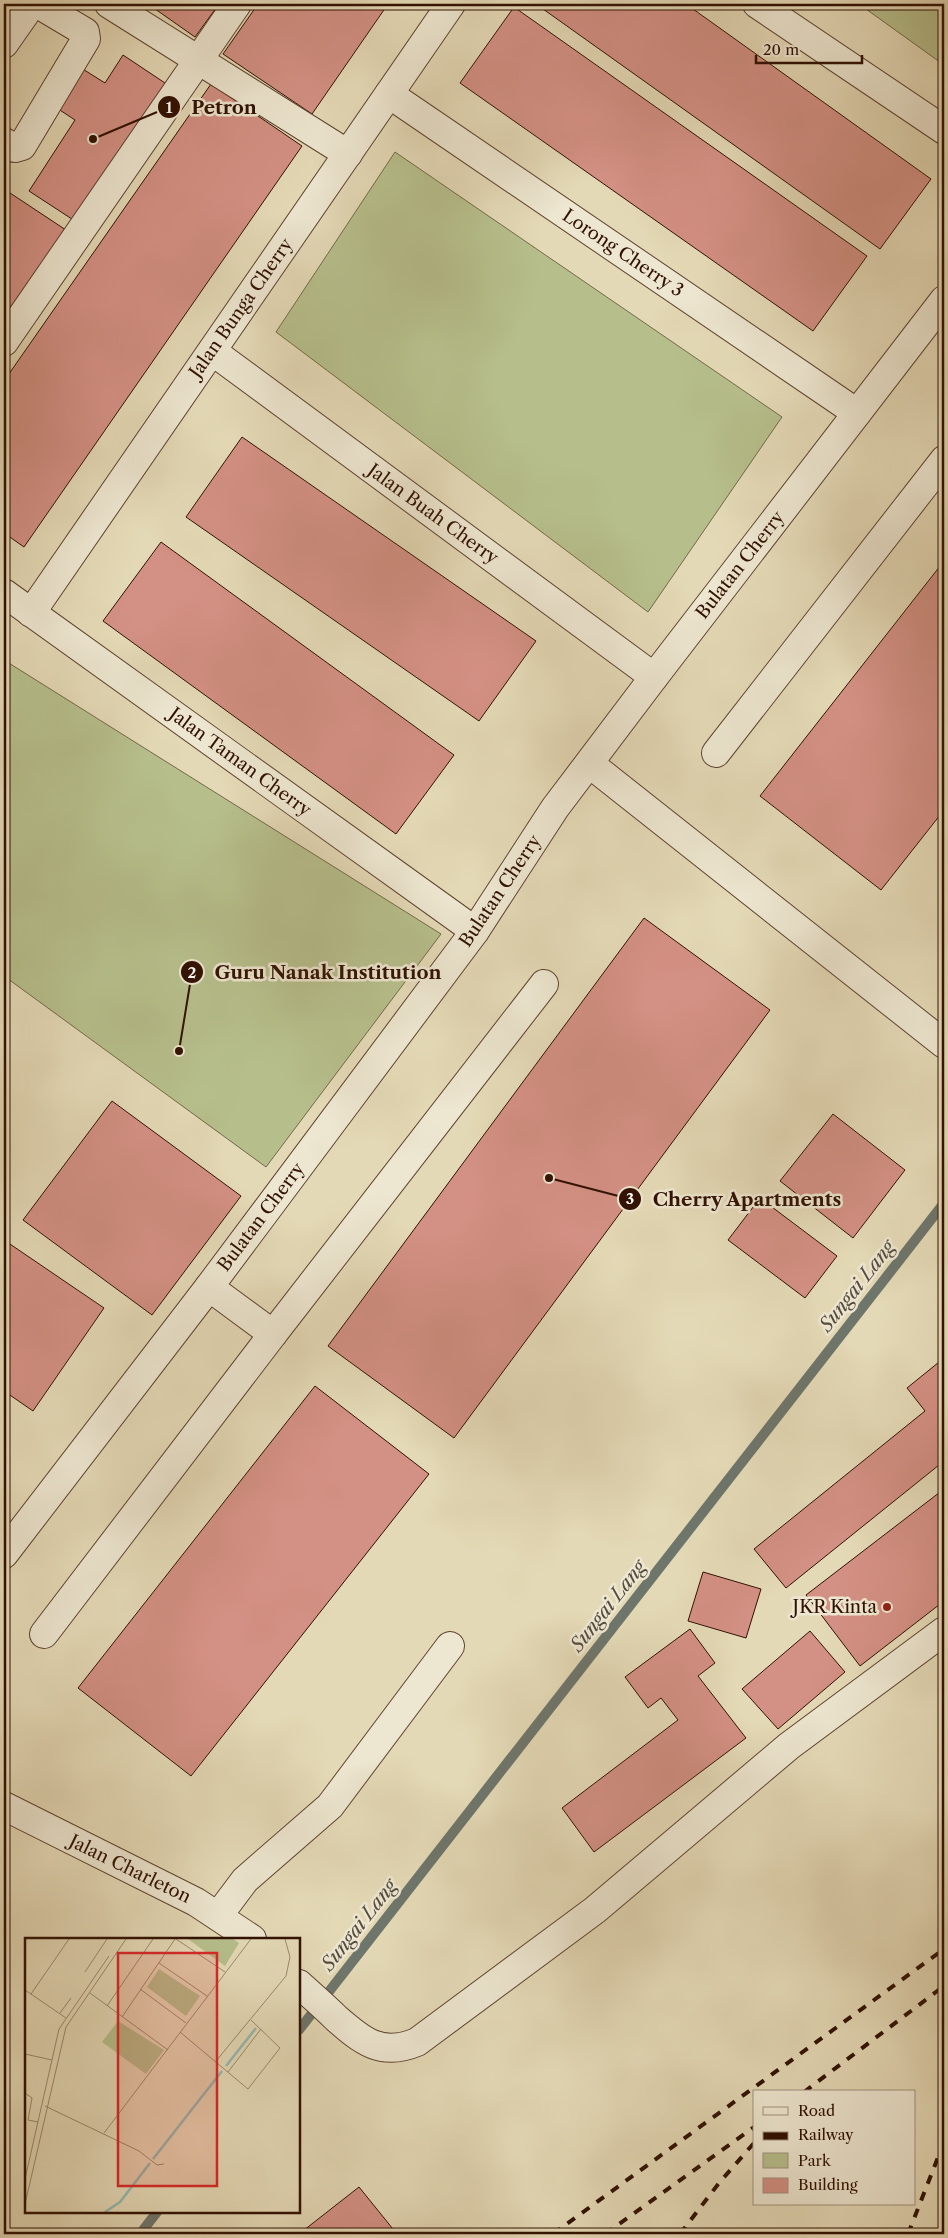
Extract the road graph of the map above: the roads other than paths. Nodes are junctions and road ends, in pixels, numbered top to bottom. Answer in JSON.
{"nodes":[{"id":1,"x":32,"y":4,"type":"edge"},
{"id":2,"x":38,"y":4,"type":"edge"},
{"id":3,"x":109,"y":4,"type":"edge"},
{"id":4,"x":237,"y":4,"type":"edge"},
{"id":5,"x":451,"y":4,"type":"edge"},
{"id":6,"x":757,"y":4,"type":"edge"},
{"id":7,"x":4,"y":44,"type":"edge"},
{"id":8,"x":198,"y":59,"type":"junction"},
{"id":9,"x":389,"y":94,"type":"junction"},
{"id":10,"x":944,"y":130,"type":"edge"},
{"id":11,"x":4,"y":142,"type":"edge"},
{"id":12,"x":348,"y":154,"type":"junction"},
{"id":13,"x":944,"y":300,"type":"edge"},
{"id":14,"x":4,"y":342,"type":"edge"},
{"id":15,"x":212,"y":351,"type":"junction"},
{"id":16,"x":857,"y":412,"type":"junction"},
{"id":17,"x":944,"y":460,"type":"edge"},
{"id":18,"x":4,"y":593,"type":"edge"},
{"id":19,"x":31,"y":613,"type":"junction"},
{"id":20,"x":654,"y":677,"type":"junction"},
{"id":21,"x":716,"y":753,"type":"dead end"},
{"id":22,"x":590,"y":764,"type":"junction"},
{"id":23,"x":475,"y":931,"type":"junction"},
{"id":24,"x":544,"y":984,"type":"dead end"},
{"id":25,"x":941,"y":1036,"type":"edge"},
{"id":26,"x":209,"y":1287,"type":"junction"},
{"id":27,"x":273,"y":1334,"type":"junction"},
{"id":28,"x":4,"y":1554,"type":"edge"},
{"id":29,"x":944,"y":1631,"type":"edge"},
{"id":30,"x":44,"y":1634,"type":"dead end"},
{"id":31,"x":450,"y":1646,"type":"dead end"},
{"id":32,"x":4,"y":1806,"type":"edge"},
{"id":33,"x":218,"y":1916,"type":"junction"},
{"id":34,"x":251,"y":1938,"type":"edge"},
{"id":35,"x":300,"y":1985,"type":"edge"}],
"edges":[{"from":1,"to":7,"type":"street"},
{"from":2,"to":11,"type":"street"},
{"from":3,"to":8,"type":"street"},
{"from":4,"to":8,"type":"street"},
{"from":5,"to":9,"type":"street","name":"Jalan Bunga Cherry"},
{"from":6,"to":10,"type":"street"},
{"from":8,"to":12,"type":"street"},
{"from":8,"to":14,"type":"street"},
{"from":9,"to":12,"type":"street","name":"Jalan Bunga Cherry"},
{"from":9,"to":16,"type":"street","name":"Lorong Cherry 3"},
{"from":12,"to":15,"type":"street","name":"Jalan Bunga Cherry"},
{"from":13,"to":16,"type":"street","name":"Bulatan Cherry"},
{"from":15,"to":19,"type":"street","name":"Jalan Bunga Cherry"},
{"from":15,"to":20,"type":"street","name":"Jalan Buah Cherry"},
{"from":16,"to":20,"type":"street","name":"Bulatan Cherry"},
{"from":17,"to":21,"type":"street"},
{"from":18,"to":19,"type":"street","name":"Jalan Taman Cherry"},
{"from":19,"to":23,"type":"street","name":"Jalan Taman Cherry"},
{"from":20,"to":22,"type":"street","name":"Bulatan Cherry"},
{"from":22,"to":23,"type":"street","name":"Bulatan Cherry"},
{"from":22,"to":25,"type":"street"},
{"from":23,"to":26,"type":"street","name":"Bulatan Cherry"},
{"from":24,"to":27,"type":"street"},
{"from":26,"to":27,"type":"street"},
{"from":26,"to":28,"type":"street","name":"Bulatan Cherry"},
{"from":27,"to":30,"type":"street"},
{"from":29,"to":35,"type":"street"},
{"from":31,"to":33,"type":"street"},
{"from":32,"to":33,"type":"street","name":"Jalan Charleton"},
{"from":33,"to":34,"type":"street","name":"Jalan Charleton"}]}
